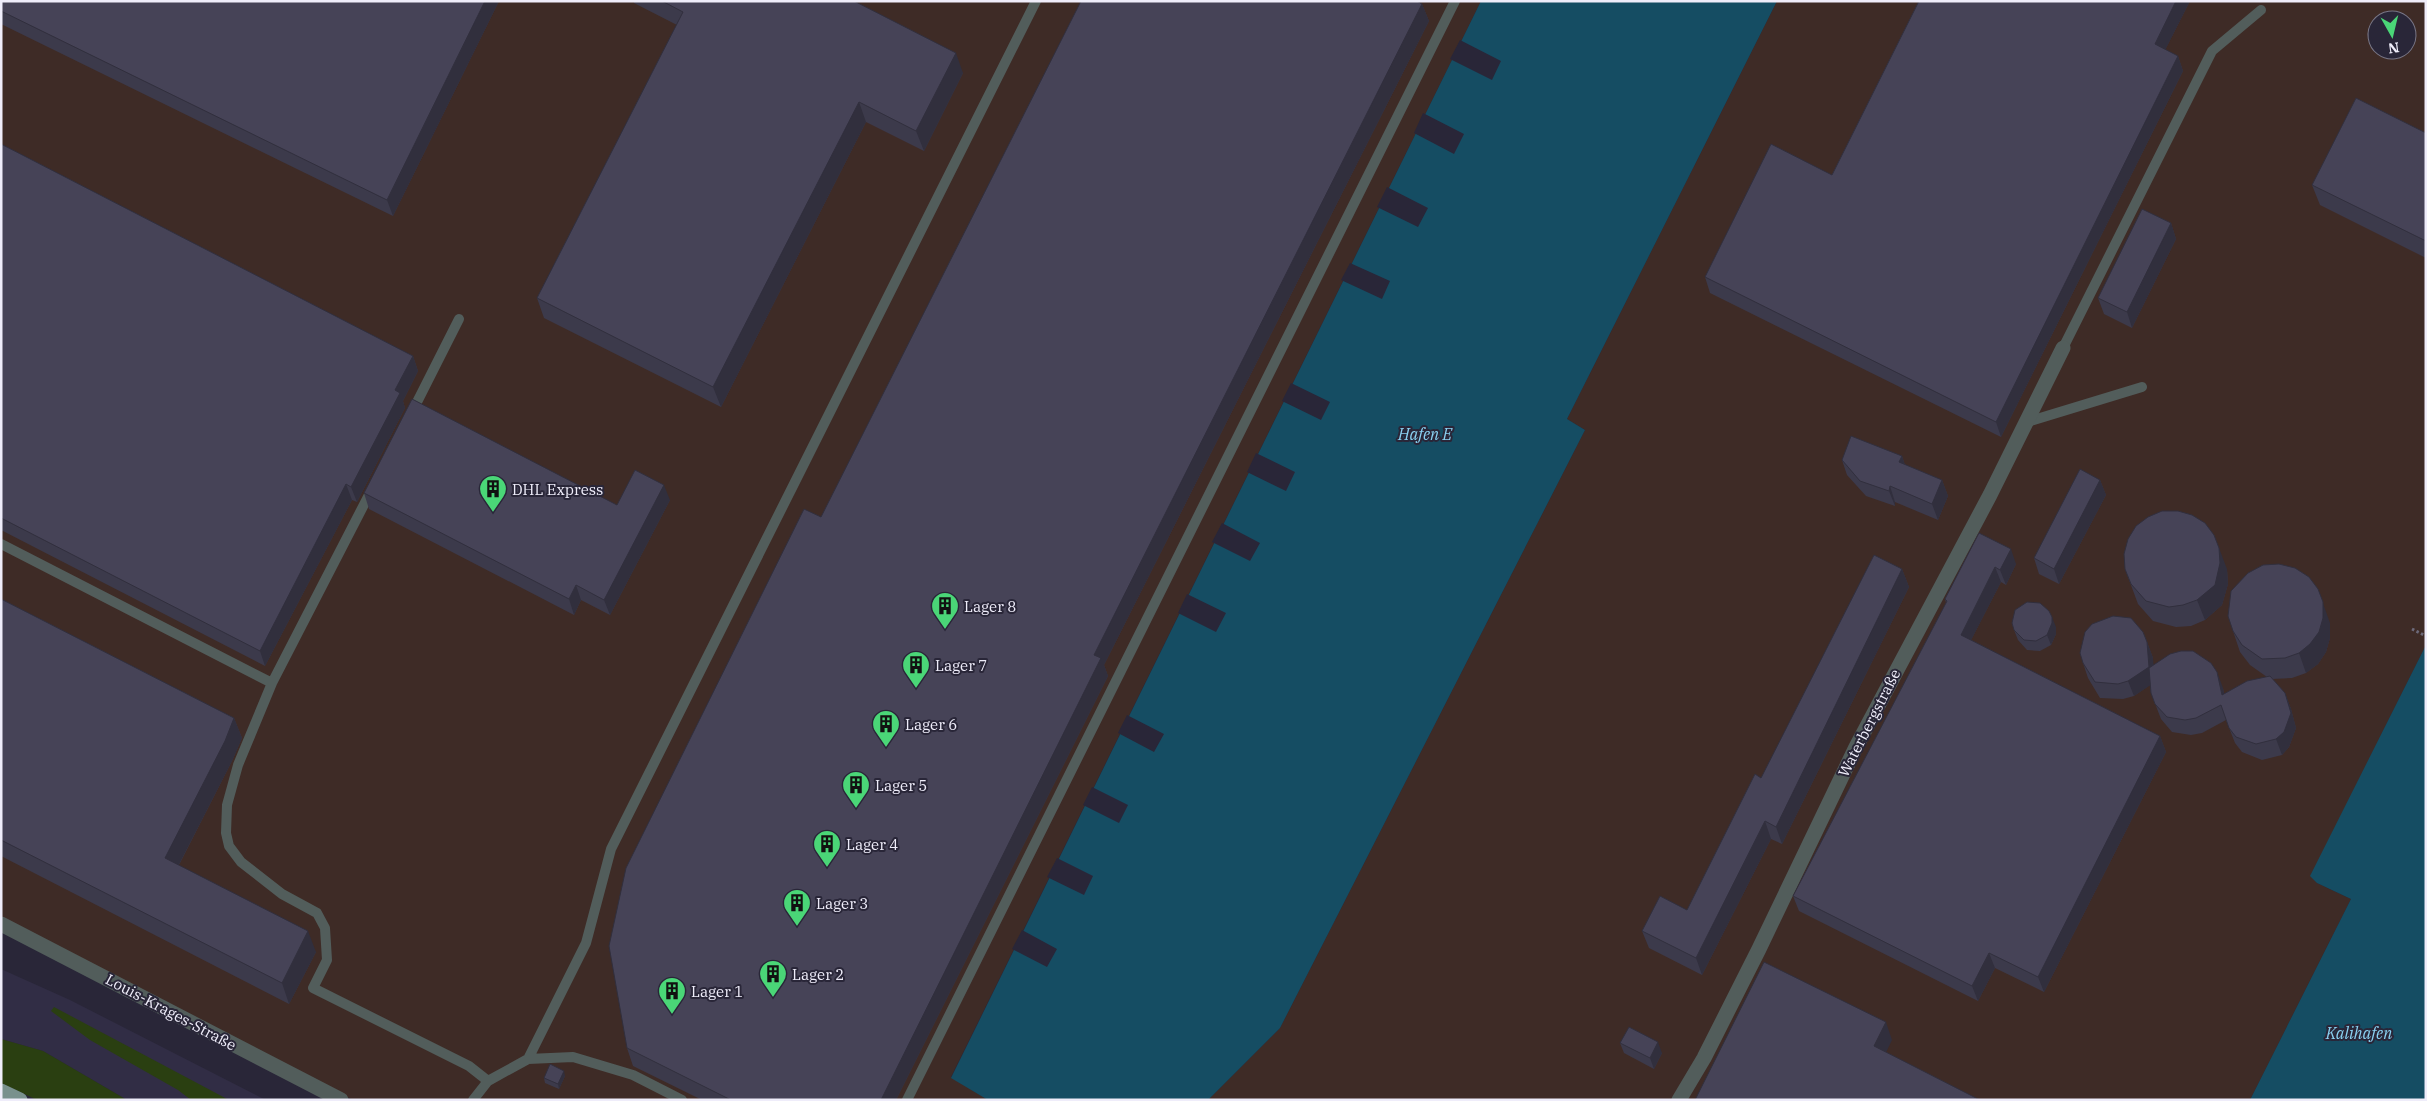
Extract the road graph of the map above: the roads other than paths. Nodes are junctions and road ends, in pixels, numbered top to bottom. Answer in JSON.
{"nodes":[{"id":1,"x":1036,"y":1,"type":"edge"},
{"id":2,"x":1455,"y":1,"type":"edge"},
{"id":3,"x":2261,"y":10,"type":"dead end"},
{"id":4,"x":459,"y":319,"type":"dead end"},
{"id":5,"x":2063,"y":348,"type":"joint"},
{"id":6,"x":2142,"y":387,"type":"dead end"},
{"id":7,"x":2024,"y":423,"type":"junction"},
{"id":8,"x":405,"y":426,"type":"edge"},
{"id":9,"x":377,"y":479,"type":"edge"},
{"id":10,"x":1,"y":544,"type":"edge"},
{"id":11,"x":272,"y":683,"type":"junction"},
{"id":12,"x":1,"y":924,"type":"edge"},
{"id":13,"x":528,"y":1060,"type":"junction"},
{"id":14,"x":488,"y":1081,"type":"junction"},
{"id":15,"x":1,"y":1090,"type":"edge"},
{"id":16,"x":20,"y":1100,"type":"edge"},
{"id":17,"x":341,"y":1100,"type":"edge"},
{"id":18,"x":473,"y":1100,"type":"edge"},
{"id":19,"x":682,"y":1100,"type":"edge"},
{"id":20,"x":907,"y":1100,"type":"edge"},
{"id":21,"x":1679,"y":1100,"type":"edge"}],
"edges":[{"from":1,"to":13,"type":"lane"},
{"from":2,"to":20,"type":"lane"},
{"from":3,"to":5,"type":"lane"},
{"from":4,"to":8,"type":"lane"},
{"from":5,"to":7,"type":"street","name":"Waterbergstraße"},
{"from":6,"to":7,"type":"lane"},
{"from":7,"to":21,"type":"street","name":"Waterbergstraße"},
{"from":9,"to":11,"type":"lane"},
{"from":10,"to":11,"type":"lane"},
{"from":11,"to":14,"type":"lane"},
{"from":12,"to":17,"type":"street","name":"Louis-Krages-Straße"},
{"from":13,"to":14,"type":"lane"},
{"from":13,"to":19,"type":"lane"},
{"from":14,"to":18,"type":"lane"},
{"from":15,"to":16,"type":"main road"}]}
